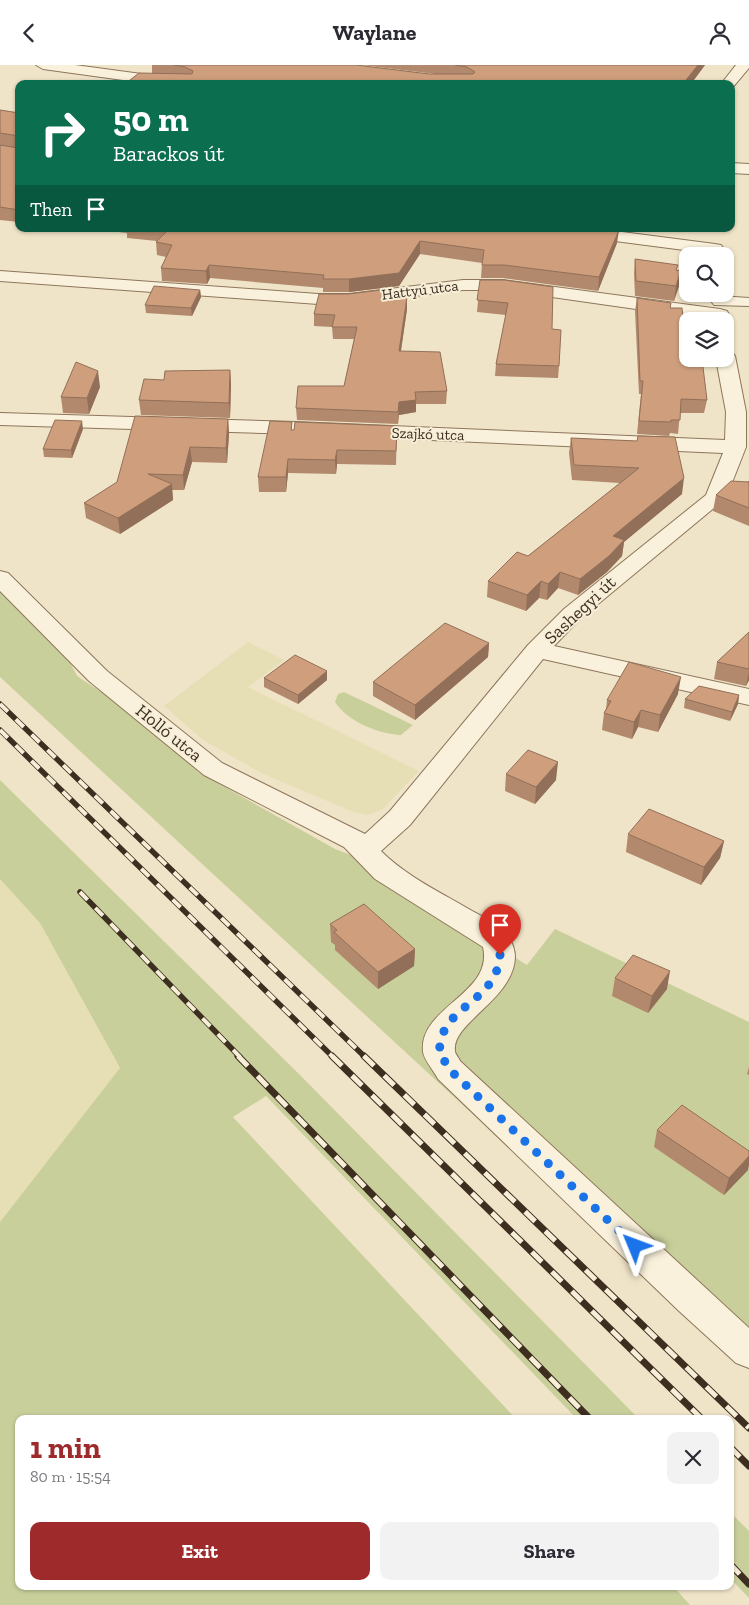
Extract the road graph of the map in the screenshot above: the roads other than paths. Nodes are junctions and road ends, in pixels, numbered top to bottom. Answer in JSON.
{"nodes":[{"id":1,"x":43,"y":65,"type":"edge"},
{"id":2,"x":744,"y":65,"type":"edge"},
{"id":3,"x":156,"y":80,"type":"edge"},
{"id":4,"x":731,"y":80,"type":"edge"},
{"id":5,"x":735,"y":168,"type":"edge"},
{"id":6,"x":749,"y":169,"type":"edge"},
{"id":7,"x":581,"y":232,"type":"edge"},
{"id":8,"x":714,"y":232,"type":"edge"},
{"id":9,"x":679,"y":247,"type":"edge"},
{"id":10,"x":715,"y":247,"type":"edge"},
{"id":11,"x":0,"y":276,"type":"edge"},
{"id":12,"x":743,"y":302,"type":"dead end"},
{"id":13,"x":720,"y":308,"type":"edge"},
{"id":14,"x":728,"y":367,"type":"edge"},
{"id":15,"x":0,"y":419,"type":"edge"},
{"id":16,"x":736,"y":447,"type":"junction"},
{"id":17,"x":0,"y":578,"type":"edge"},
{"id":18,"x":538,"y":650,"type":"junction"},
{"id":19,"x":749,"y":697,"type":"edge"},
{"id":20,"x":365,"y":850,"type":"junction"},
{"id":21,"x":749,"y":1351,"type":"edge"}],
"edges":[{"from":1,"to":3,"type":"street"},
{"from":2,"to":4,"type":"street"},
{"from":5,"to":6,"type":"street"},
{"from":7,"to":9,"type":"street"},
{"from":8,"to":10,"type":"street"},
{"from":11,"to":13,"type":"street","name":"Hattyú utca"},
{"from":12,"to":13,"type":"street","name":"Hattyú utca"},
{"from":14,"to":16,"type":"street","name":"Sashegyi út"},
{"from":15,"to":16,"type":"street","name":"Szajkó utca"},
{"from":16,"to":18,"type":"street","name":"Sashegyi út"},
{"from":17,"to":20,"type":"street","name":"Holló utca"},
{"from":18,"to":19,"type":"street"},
{"from":18,"to":20,"type":"street","name":"Sashegyi út"},
{"from":20,"to":21,"type":"street","name":"Holló utca"}]}
